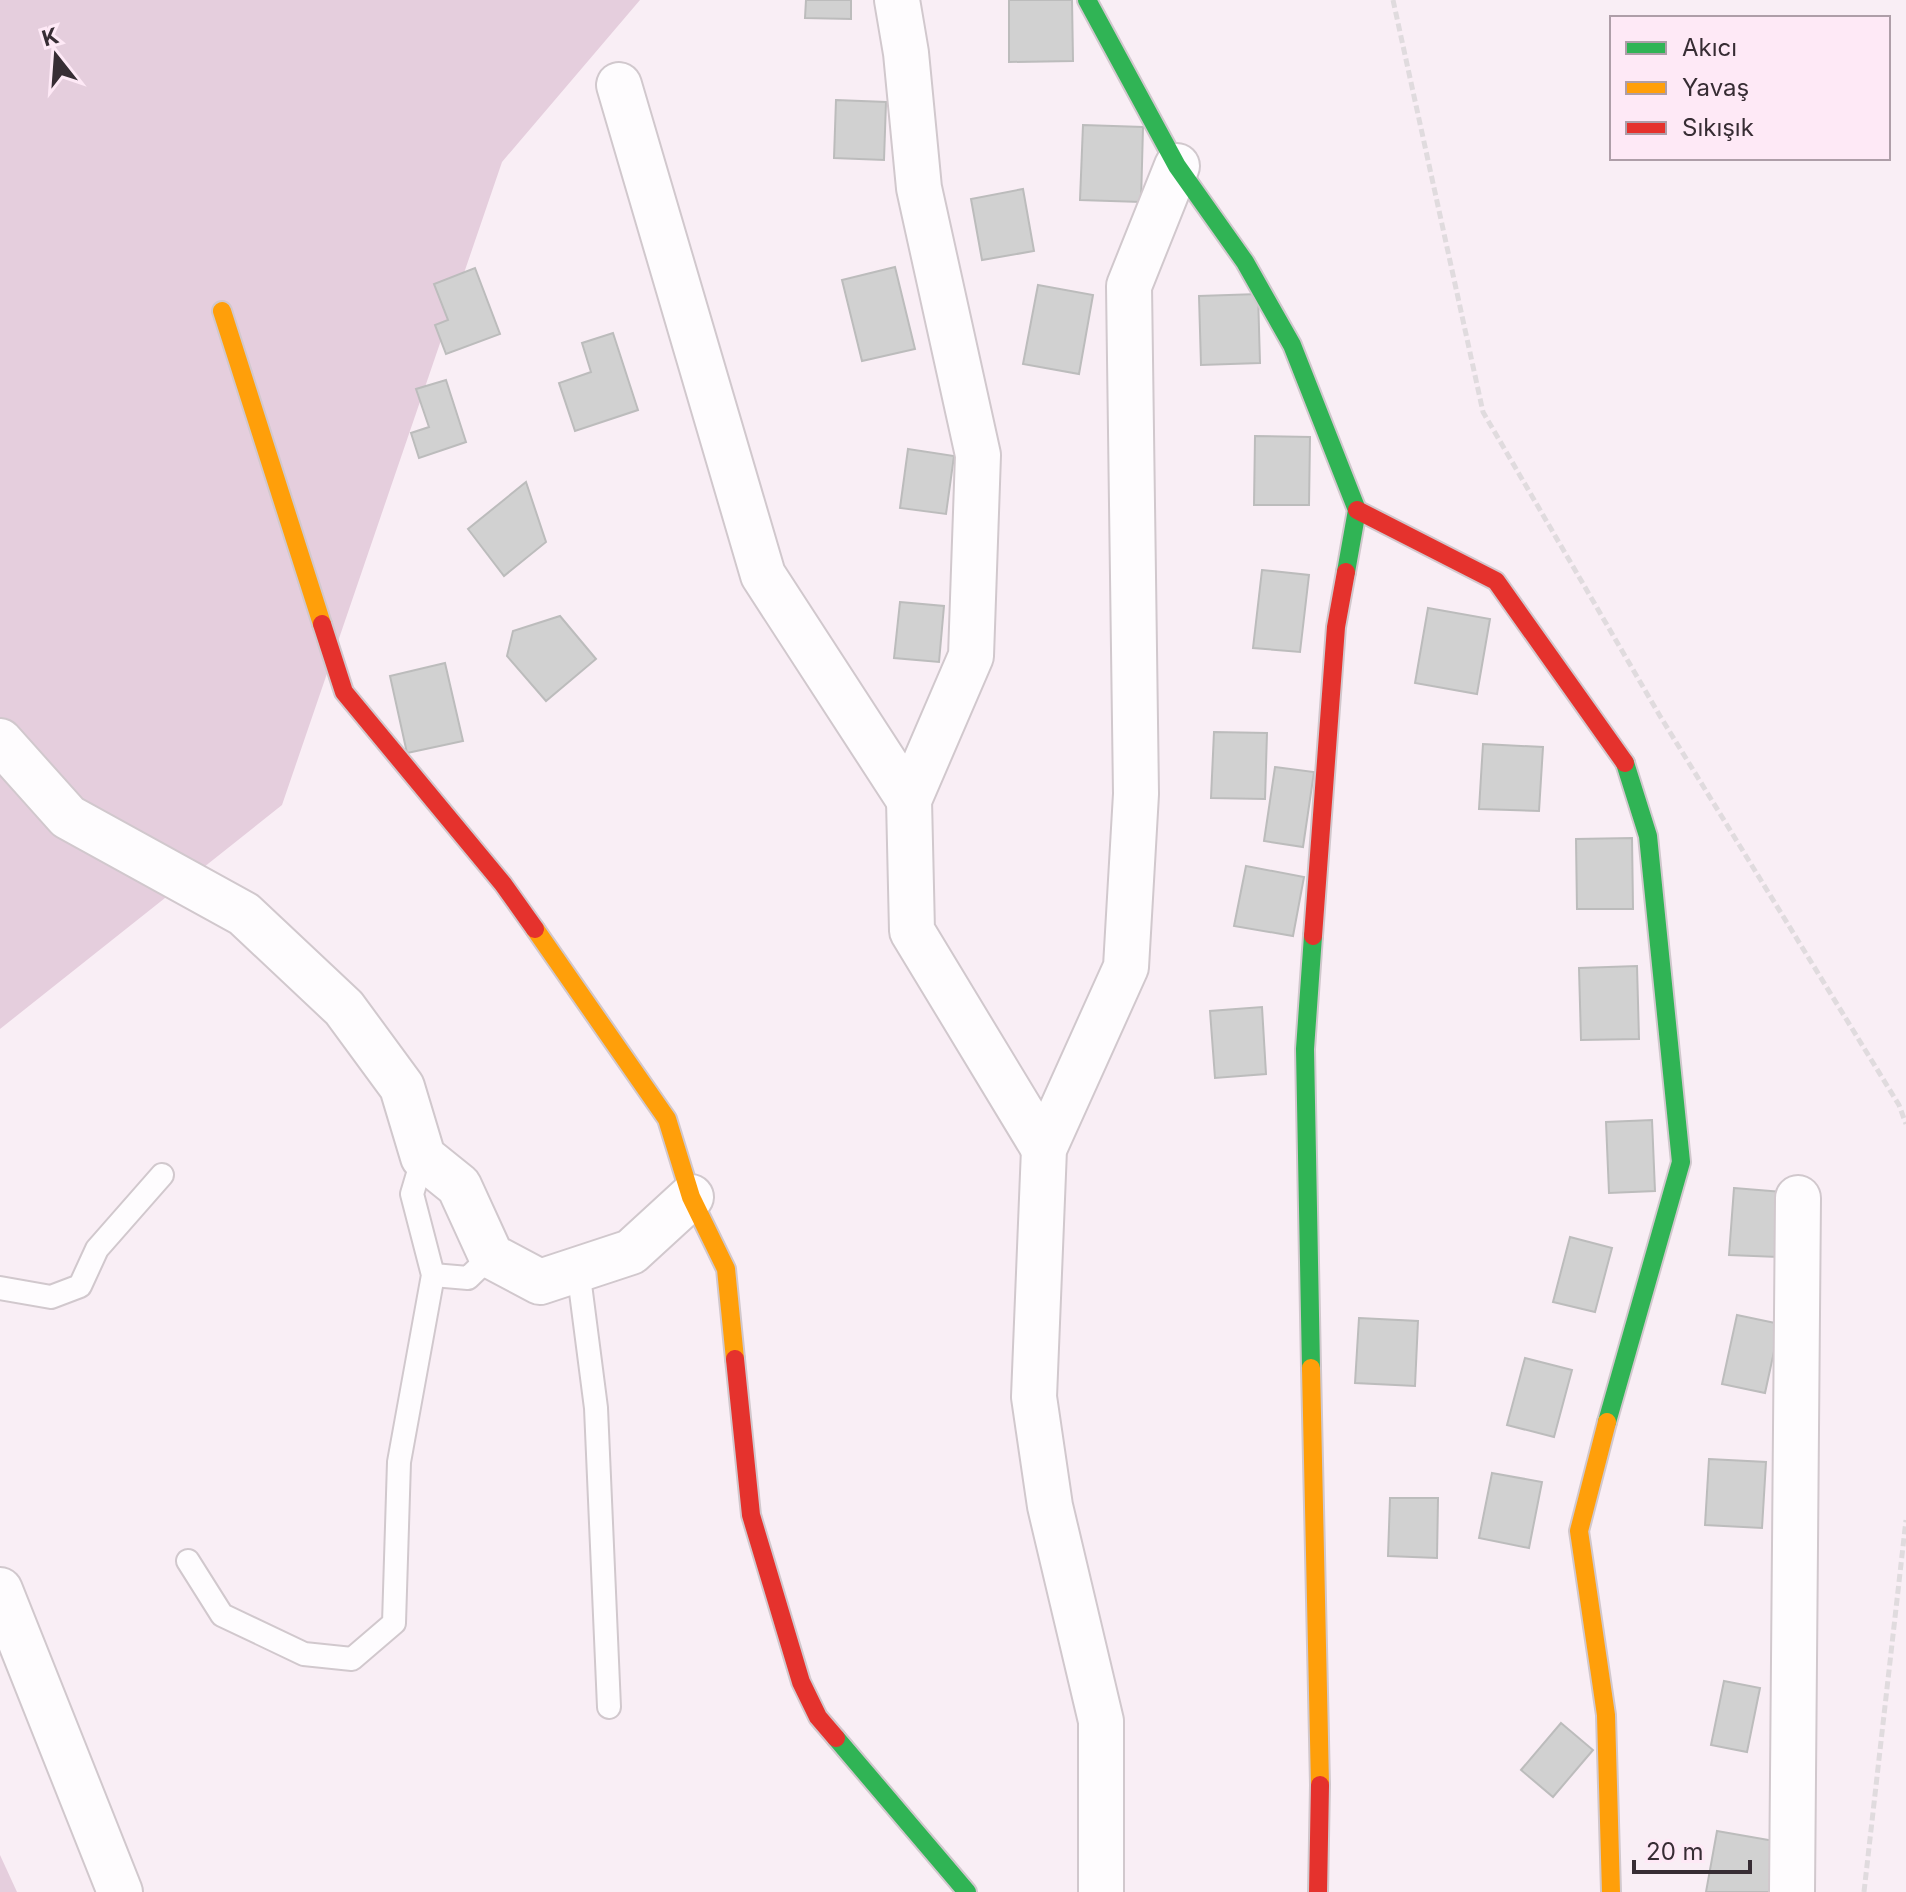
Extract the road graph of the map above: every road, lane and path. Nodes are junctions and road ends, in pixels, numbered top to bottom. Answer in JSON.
{"nodes":[{"id":1,"x":897,"y":0,"type":"edge"},
{"id":2,"x":1087,"y":0,"type":"edge"},
{"id":3,"x":1393,"y":0,"type":"edge"},
{"id":4,"x":619,"y":85,"type":"dead end"},
{"id":5,"x":1177,"y":166,"type":"junction"},
{"id":6,"x":222,"y":311,"type":"dead end"},
{"id":7,"x":1357,"y":510,"type":"junction"},
{"id":8,"x":0,"y":741,"type":"edge"},
{"id":9,"x":909,"y":800,"type":"junction"},
{"id":10,"x":1906,"y":1124,"type":"edge"},
{"id":11,"x":1044,"y":1149,"type":"junction"},
{"id":12,"x":423,"y":1157,"type":"junction"},
{"id":13,"x":162,"y":1175,"type":"dead end"},
{"id":14,"x":691,"y":1197,"type":"junction"},
{"id":15,"x":1798,"y":1198,"type":"dead end"},
{"id":16,"x":491,"y":1256,"type":"junction"},
{"id":17,"x":578,"y":1269,"type":"junction"},
{"id":18,"x":433,"y":1275,"type":"junction"},
{"id":19,"x":0,"y":1288,"type":"edge"},
{"id":20,"x":1906,"y":1520,"type":"edge"},
{"id":21,"x":188,"y":1561,"type":"dead end"},
{"id":22,"x":0,"y":1590,"type":"edge"},
{"id":23,"x":609,"y":1707,"type":"dead end"},
{"id":24,"x":120,"y":1892,"type":"edge"},
{"id":25,"x":967,"y":1892,"type":"edge"},
{"id":26,"x":1101,"y":1892,"type":"edge"},
{"id":27,"x":1318,"y":1892,"type":"edge"},
{"id":28,"x":1611,"y":1892,"type":"edge"},
{"id":29,"x":1792,"y":1892,"type":"edge"},
{"id":30,"x":1864,"y":1892,"type":"edge"}],
"edges":[{"from":1,"to":9,"type":"street"},
{"from":2,"to":5,"type":"street"},
{"from":3,"to":10,"type":"path"},
{"from":4,"to":9,"type":"street"},
{"from":5,"to":7,"type":"street"},
{"from":5,"to":11,"type":"street"},
{"from":6,"to":14,"type":"street"},
{"from":7,"to":27,"type":"street"},
{"from":7,"to":28,"type":"street"},
{"from":8,"to":12,"type":"street"},
{"from":9,"to":11,"type":"street"},
{"from":11,"to":26,"type":"street"},
{"from":12,"to":16,"type":"street"},
{"from":12,"to":18,"type":"lane"},
{"from":13,"to":19,"type":"lane"},
{"from":14,"to":17,"type":"street"},
{"from":14,"to":25,"type":"street"},
{"from":15,"to":29,"type":"street"},
{"from":16,"to":17,"type":"street"},
{"from":16,"to":18,"type":"lane"},
{"from":17,"to":23,"type":"lane"},
{"from":18,"to":21,"type":"lane"},
{"from":20,"to":30,"type":"path"},
{"from":22,"to":24,"type":"street"}]}
